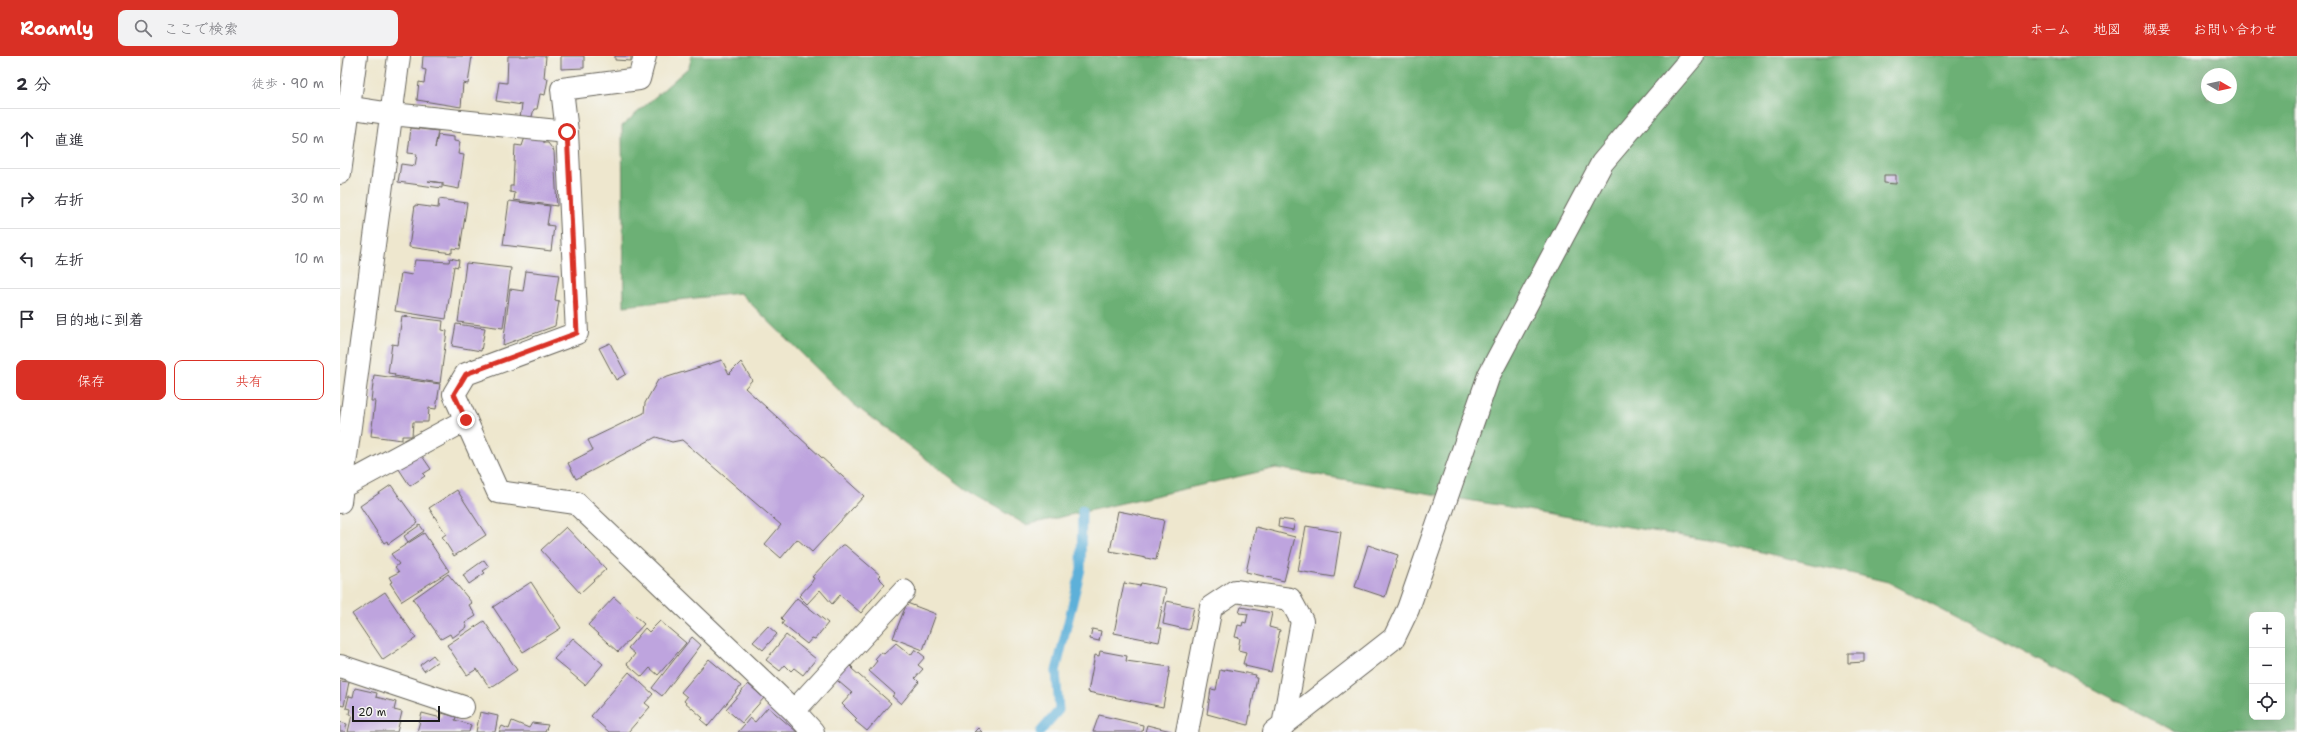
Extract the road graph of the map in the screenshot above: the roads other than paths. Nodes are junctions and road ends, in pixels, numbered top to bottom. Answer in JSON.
{"nodes":[{"id":1,"x":356,"y":56,"type":"edge"},
{"id":2,"x":399,"y":56,"type":"edge"},
{"id":3,"x":645,"y":56,"type":"edge"},
{"id":4,"x":1692,"y":56,"type":"edge"},
{"id":5,"x":344,"y":106,"type":"edge"},
{"id":6,"x":392,"y":114,"type":"junction"},
{"id":7,"x":567,"y":132,"type":"junction"},
{"id":8,"x":340,"y":173,"type":"edge"},
{"id":9,"x":466,"y":420,"type":"junction"},
{"id":10,"x":341,"y":492,"type":"edge"},
{"id":11,"x":904,"y":590,"type":"dead end"},
{"id":12,"x":340,"y":666,"type":"edge"},
{"id":13,"x":463,"y":707,"type":"dead end"},
{"id":14,"x":794,"y":711,"type":"junction"},
{"id":15,"x":1278,"y":729,"type":"edge"},
{"id":16,"x":814,"y":732,"type":"edge"},
{"id":17,"x":1187,"y":732,"type":"edge"}],
"edges":[{"from":1,"to":5,"type":"street"},
{"from":2,"to":6,"type":"street"},
{"from":3,"to":7,"type":"street"},
{"from":4,"to":15,"type":"street"},
{"from":5,"to":6,"type":"street"},
{"from":5,"to":8,"type":"street"},
{"from":6,"to":7,"type":"street"},
{"from":6,"to":10,"type":"street"},
{"from":7,"to":9,"type":"street"},
{"from":9,"to":10,"type":"street"},
{"from":9,"to":14,"type":"street"},
{"from":11,"to":14,"type":"street"},
{"from":12,"to":13,"type":"street"},
{"from":14,"to":16,"type":"street"},
{"from":15,"to":17,"type":"street"}]}
